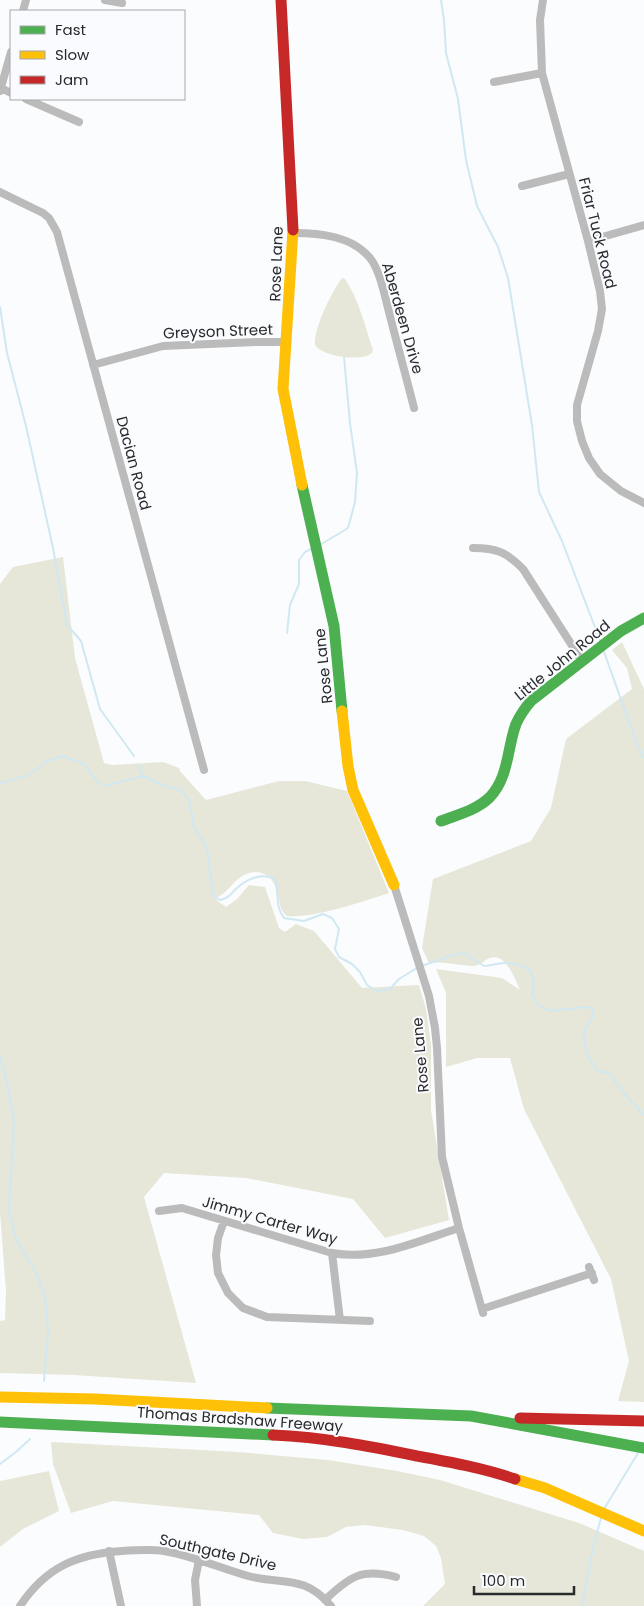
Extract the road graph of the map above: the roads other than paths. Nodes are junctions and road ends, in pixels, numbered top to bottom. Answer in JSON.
{"nodes":[{"id":1,"x":105,"y":0,"type":"edge"},
{"id":2,"x":281,"y":0,"type":"edge"},
{"id":3,"x":543,"y":0,"type":"edge"},
{"id":4,"x":122,"y":3,"type":"dead end"},
{"id":5,"x":10,"y":55,"type":"edge"},
{"id":6,"x":542,"y":73,"type":"junction"},
{"id":7,"x":494,"y":82,"type":"dead end"},
{"id":8,"x":0,"y":90,"type":"edge"},
{"id":9,"x":28,"y":100,"type":"edge"},
{"id":10,"x":79,"y":122,"type":"dead end"},
{"id":11,"x":569,"y":174,"type":"junction"},
{"id":12,"x":522,"y":186,"type":"dead end"},
{"id":13,"x":0,"y":192,"type":"edge"},
{"id":14,"x":644,"y":226,"type":"edge"},
{"id":15,"x":293,"y":233,"type":"junction"},
{"id":16,"x":588,"y":240,"type":"junction"},
{"id":17,"x":286,"y":342,"type":"junction"},
{"id":18,"x":93,"y":365,"type":"junction"},
{"id":19,"x":414,"y":408,"type":"dead end"},
{"id":20,"x":644,"y":502,"type":"edge"},
{"id":21,"x":473,"y":548,"type":"dead end"},
{"id":22,"x":644,"y":618,"type":"edge"},
{"id":23,"x":582,"y":661,"type":"junction"},
{"id":24,"x":204,"y":770,"type":"dead end"},
{"id":25,"x":441,"y":821,"type":"dead end"},
{"id":26,"x":394,"y":885,"type":"joint"},
{"id":27,"x":160,"y":1211,"type":"dead end"},
{"id":28,"x":224,"y":1221,"type":"junction"},
{"id":29,"x":459,"y":1228,"type":"junction"},
{"id":30,"x":332,"y":1253,"type":"junction"},
{"id":31,"x":592,"y":1273,"type":"dead end"},
{"id":32,"x":340,"y":1320,"type":"junction"},
{"id":33,"x":370,"y":1321,"type":"dead end"},
{"id":34,"x":0,"y":1397,"type":"edge"},
{"id":35,"x":471,"y":1416,"type":"junction"},
{"id":36,"x":644,"y":1421,"type":"edge"},
{"id":37,"x":0,"y":1422,"type":"edge"},
{"id":38,"x":644,"y":1448,"type":"edge"},
{"id":39,"x":546,"y":1488,"type":"junction"},
{"id":40,"x":644,"y":1522,"type":"edge"},
{"id":41,"x":644,"y":1531,"type":"edge"},
{"id":42,"x":109,"y":1551,"type":"junction"},
{"id":43,"x":199,"y":1560,"type":"junction"},
{"id":44,"x":396,"y":1577,"type":"dead end"},
{"id":45,"x":328,"y":1603,"type":"edge"},
{"id":46,"x":20,"y":1606,"type":"edge"},
{"id":47,"x":121,"y":1606,"type":"edge"},
{"id":48,"x":197,"y":1606,"type":"edge"}],
"edges":[{"from":1,"to":4,"type":"street"},
{"from":2,"to":15,"type":"main road","name":"Rose Lane"},
{"from":3,"to":6,"type":"street","name":"Friar Tuck Road"},
{"from":5,"to":8,"type":"street"},
{"from":6,"to":7,"type":"street"},
{"from":6,"to":11,"type":"street","name":"Friar Tuck Road"},
{"from":9,"to":10,"type":"street"},
{"from":11,"to":12,"type":"street"},
{"from":11,"to":16,"type":"street","name":"Friar Tuck Road"},
{"from":13,"to":18,"type":"street","name":"Dacian Road"},
{"from":14,"to":16,"type":"street"},
{"from":15,"to":17,"type":"main road","name":"Rose Lane"},
{"from":15,"to":19,"type":"street","name":"Aberdeen Drive"},
{"from":16,"to":20,"type":"street","name":"Friar Tuck Road"},
{"from":17,"to":18,"type":"street","name":"Greyson Street"},
{"from":17,"to":26,"type":"main road","name":"Rose Lane"},
{"from":18,"to":24,"type":"street","name":"Dacian Road"},
{"from":21,"to":23,"type":"street"},
{"from":22,"to":23,"type":"main road","name":"Little John Road"},
{"from":23,"to":25,"type":"main road","name":"Little John Road"},
{"from":26,"to":29,"type":"street","name":"Rose Lane"},
{"from":27,"to":28,"type":"street","name":"Jimmy Carter Way"},
{"from":28,"to":30,"type":"street","name":"Jimmy Carter Way"},
{"from":28,"to":32,"type":"street"},
{"from":29,"to":30,"type":"street","name":"Jimmy Carter Way"},
{"from":29,"to":31,"type":"street","name":"Rose Lane"},
{"from":30,"to":32,"type":"street"},
{"from":32,"to":33,"type":"street"},
{"from":34,"to":35,"type":"main road","name":"Thomas Bradshaw Freeway"},
{"from":35,"to":36,"type":"main road"},
{"from":35,"to":38,"type":"main road","name":"Thomas Bradshaw Freeway"},
{"from":37,"to":39,"type":"main road","name":"Thomas Bradshaw Freeway"},
{"from":39,"to":40,"type":"main road"},
{"from":39,"to":41,"type":"main road","name":"Thomas Bradshaw Freeway"},
{"from":42,"to":43,"type":"street","name":"Southgate Drive"},
{"from":42,"to":46,"type":"street","name":"Southgate Drive"},
{"from":42,"to":47,"type":"street"},
{"from":43,"to":45,"type":"street","name":"Southgate Drive"},
{"from":43,"to":48,"type":"street"},
{"from":44,"to":45,"type":"street"}]}
